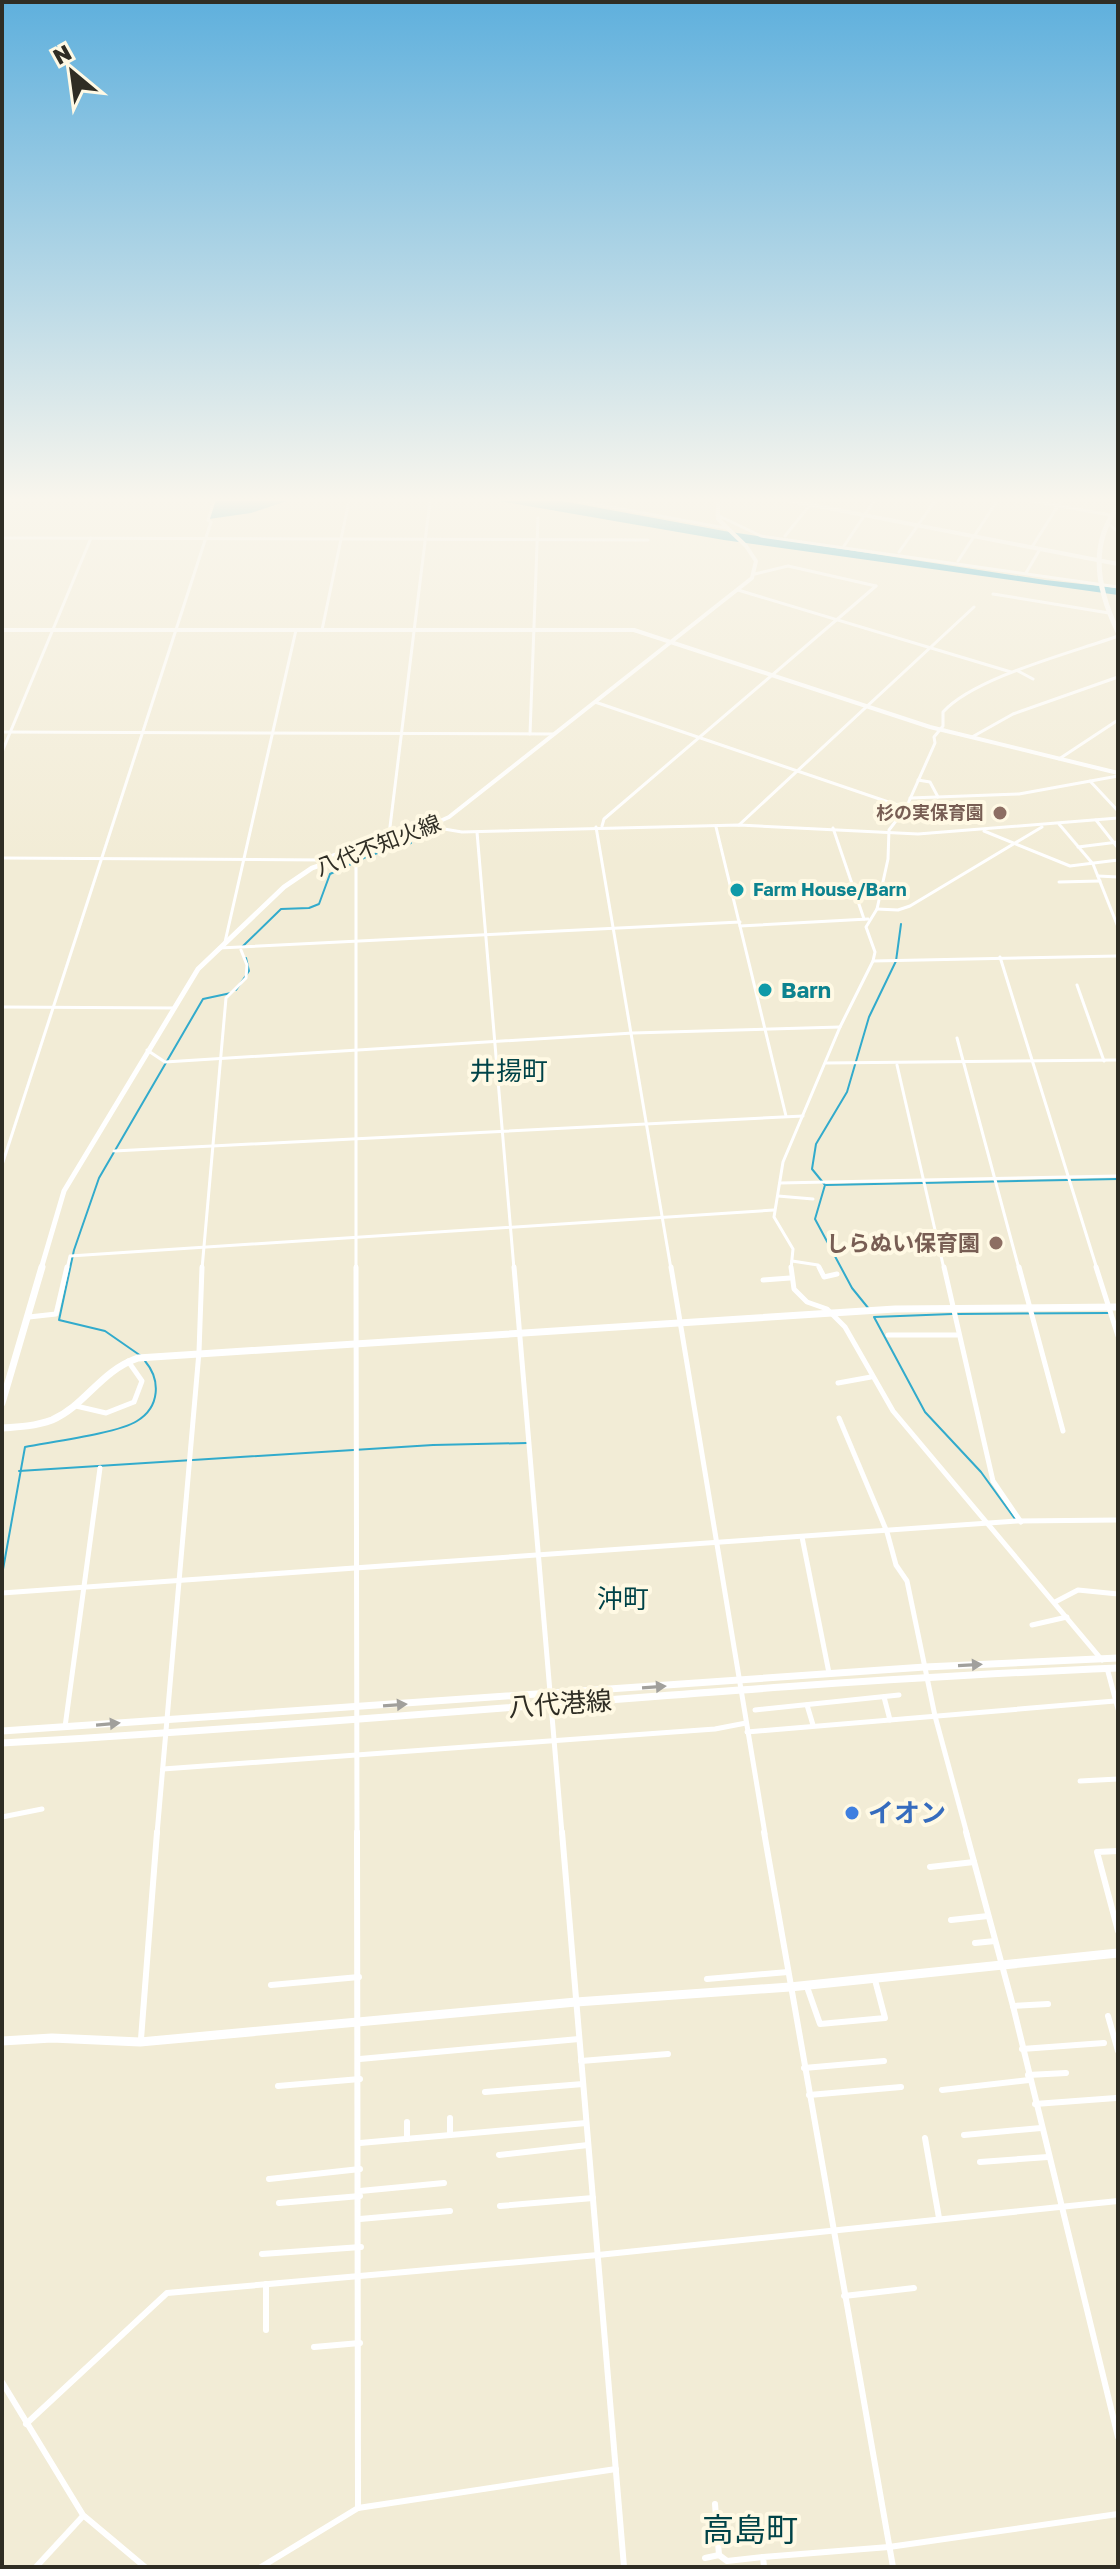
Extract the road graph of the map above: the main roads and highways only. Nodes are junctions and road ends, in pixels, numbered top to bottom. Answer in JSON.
{"nodes":[{"id":1,"x":699,"y":621,"type":"edge"},
{"id":2,"x":2,"y":630,"type":"edge"},
{"id":3,"x":671,"y":643,"type":"junction"},
{"id":4,"x":1118,"y":774,"type":"edge"},
{"id":5,"x":1112,"y":1310,"type":"edge"},
{"id":6,"x":2,"y":1403,"type":"edge"},
{"id":7,"x":2,"y":1428,"type":"edge"},
{"id":8,"x":1118,"y":1658,"type":"edge"},
{"id":9,"x":1118,"y":1668,"type":"edge"},
{"id":10,"x":2,"y":1731,"type":"edge"},
{"id":11,"x":2,"y":1743,"type":"edge"},
{"id":12,"x":1118,"y":1953,"type":"edge"},
{"id":13,"x":2,"y":2041,"type":"edge"}],
"edges":[{"from":1,"to":3,"type":"main road","name":"八代不知火線"},
{"from":2,"to":3,"type":"main road"},
{"from":3,"to":4,"type":"main road"},
{"from":3,"to":6,"type":"main road","name":"八代不知火線"},
{"from":5,"to":7,"type":"main road"},
{"from":10,"to":8,"type":"main road","name":"八代港線","one_way":true},
{"from":9,"to":11,"type":"main road","name":"八代港線"},
{"from":12,"to":13,"type":"main road"}]}
